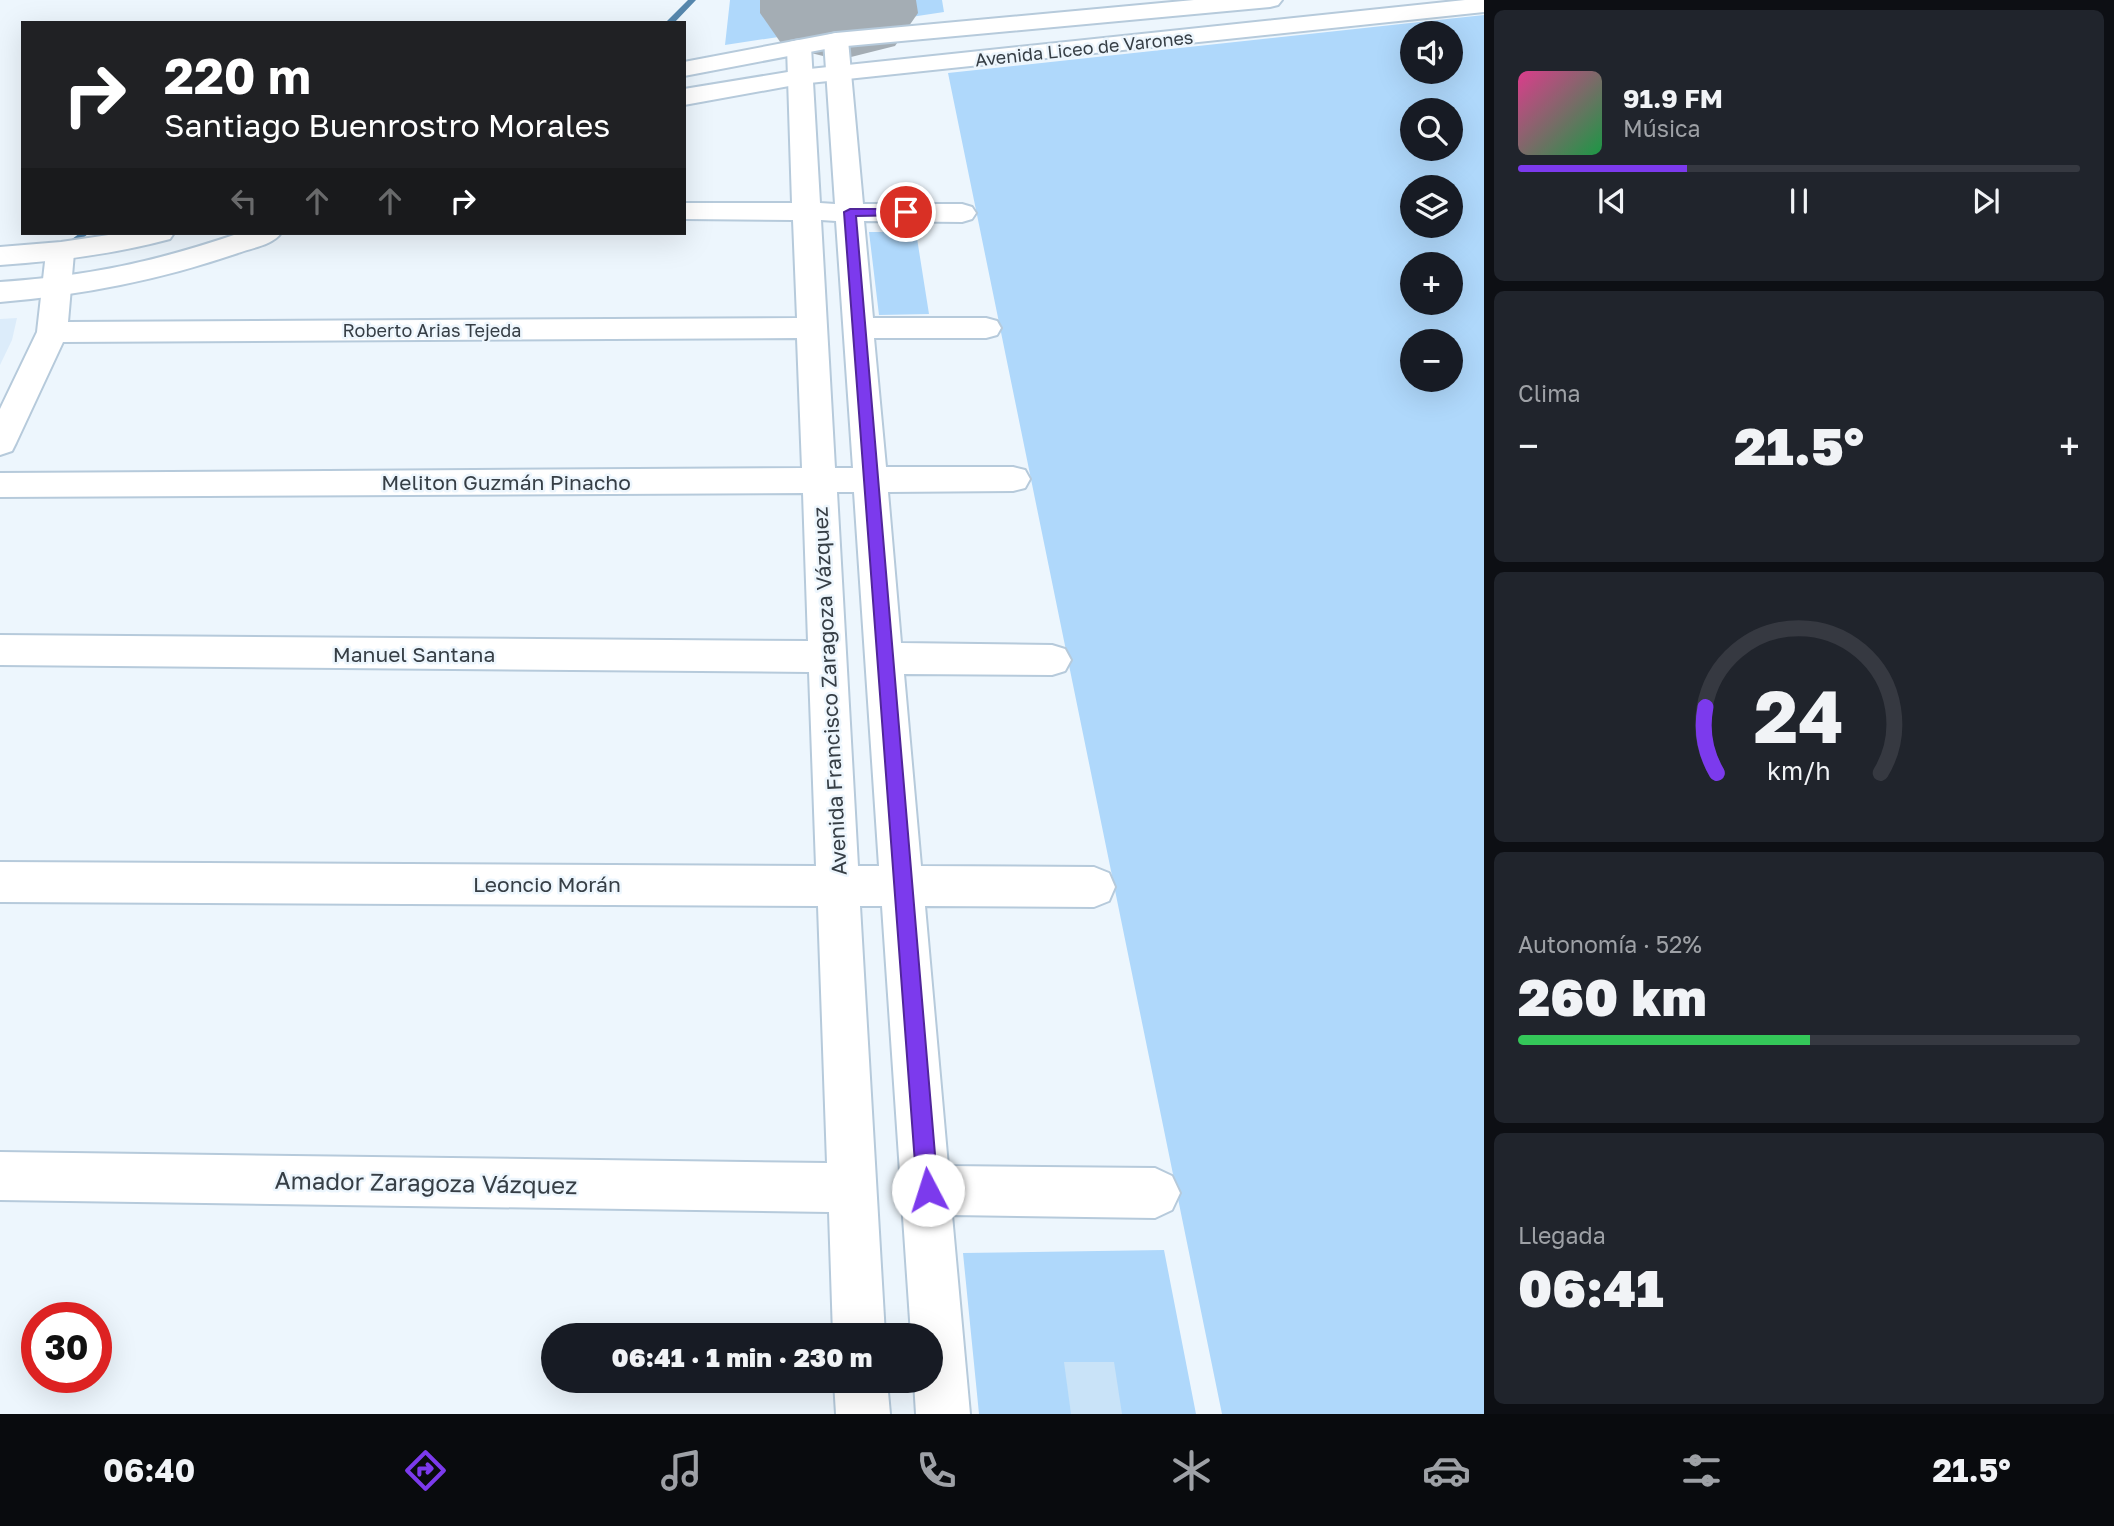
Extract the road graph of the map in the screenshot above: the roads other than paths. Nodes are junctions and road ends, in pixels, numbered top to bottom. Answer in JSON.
{"nodes":[{"id":1,"x":1270,"y":0,"type":"edge"},
{"id":2,"x":1293,"y":0,"type":"edge"},
{"id":3,"x":1484,"y":5,"type":"edge"},
{"id":4,"x":1311,"y":25,"type":"junction"},
{"id":5,"x":838,"y":57,"type":"junction"},
{"id":6,"x":799,"y":62,"type":"junction"},
{"id":7,"x":686,"y":68,"type":"edge"},
{"id":8,"x":686,"y":96,"type":"edge"},
{"id":9,"x":686,"y":211,"type":"edge"},
{"id":10,"x":807,"y":212,"type":"junction"},
{"id":11,"x":850,"y":212,"type":"junction"},
{"id":12,"x":962,"y":213,"type":"dead end"},
{"id":13,"x":152,"y":235,"type":"edge"},
{"id":14,"x":261,"y":235,"type":"edge"},
{"id":15,"x":60,"y":253,"type":"junction"},
{"id":16,"x":0,"y":256,"type":"edge"},
{"id":17,"x":56,"y":289,"type":"junction"},
{"id":18,"x":0,"y":292,"type":"edge"},
{"id":19,"x":812,"y":328,"type":"junction"},
{"id":20,"x":859,"y":328,"type":"junction"},
{"id":21,"x":986,"y":328,"type":"dead end"},
{"id":22,"x":52,"y":332,"type":"junction"},
{"id":23,"x":0,"y":443,"type":"edge"},
{"id":24,"x":1013,"y":479,"type":"dead end"},
{"id":25,"x":819,"y":480,"type":"junction"},
{"id":26,"x":871,"y":480,"type":"junction"},
{"id":27,"x":0,"y":485,"type":"edge"},
{"id":28,"x":0,"y":650,"type":"edge"},
{"id":29,"x":827,"y":657,"type":"junction"},
{"id":30,"x":885,"y":658,"type":"junction"},
{"id":31,"x":1052,"y":660,"type":"dead end"},
{"id":32,"x":0,"y":882,"type":"edge"},
{"id":33,"x":838,"y":886,"type":"junction"},
{"id":34,"x":903,"y":886,"type":"junction"},
{"id":35,"x":1094,"y":887,"type":"dead end"},
{"id":36,"x":0,"y":1176,"type":"edge"},
{"id":37,"x":852,"y":1188,"type":"junction"},
{"id":38,"x":928,"y":1190,"type":"junction"},
{"id":39,"x":1155,"y":1193,"type":"dead end"},
{"id":40,"x":858,"y":1323,"type":"edge"},
{"id":41,"x":862,"y":1393,"type":"edge"},
{"id":42,"x":863,"y":1414,"type":"edge"},
{"id":43,"x":943,"y":1414,"type":"edge"}],
"edges":[{"from":1,"to":5,"type":"street","name":"Avenida Liceo de Varones"},
{"from":2,"to":4,"type":"street"},
{"from":3,"to":4,"type":"street","name":"Avenida Liceo de Varones"},
{"from":4,"to":5,"type":"street","name":"Avenida Liceo de Varones"},
{"from":5,"to":6,"type":"street","name":"Avenida Liceo de Varones"},
{"from":5,"to":6,"type":"street","name":"Avenida Liceo de Varones"},
{"from":5,"to":11,"type":"street"},
{"from":6,"to":7,"type":"street","name":"Avenida Liceo de Varones"},
{"from":6,"to":8,"type":"street","name":"Avenida Liceo de Varones"},
{"from":6,"to":10,"type":"street","name":"Avenida Francisco Zaragoza Vázquez"},
{"from":9,"to":10,"type":"street"},
{"from":10,"to":11,"type":"street"},
{"from":10,"to":19,"type":"street","name":"Avenida Francisco Zaragoza Vázquez"},
{"from":11,"to":12,"type":"street"},
{"from":11,"to":20,"type":"street"},
{"from":13,"to":15,"type":"street"},
{"from":14,"to":17,"type":"street"},
{"from":15,"to":16,"type":"street"},
{"from":15,"to":17,"type":"street"},
{"from":17,"to":18,"type":"street"},
{"from":17,"to":22,"type":"street"},
{"from":19,"to":22,"type":"street","name":"Roberto Arias Tejeda"},
{"from":19,"to":25,"type":"street","name":"Avenida Francisco Zaragoza Vázquez"},
{"from":20,"to":21,"type":"street"},
{"from":20,"to":26,"type":"street"},
{"from":22,"to":23,"type":"street"},
{"from":24,"to":26,"type":"street","name":"Meliton Guzmán Pinacho"},
{"from":25,"to":26,"type":"street","name":"Meliton Guzmán Pinacho"},
{"from":25,"to":27,"type":"street","name":"Meliton Guzmán Pinacho"},
{"from":25,"to":29,"type":"street","name":"Avenida Francisco Zaragoza Vázquez"},
{"from":26,"to":30,"type":"street"},
{"from":28,"to":29,"type":"street","name":"Manuel Santana"},
{"from":29,"to":33,"type":"street","name":"Avenida Francisco Zaragoza Vázquez"},
{"from":30,"to":31,"type":"street"},
{"from":30,"to":34,"type":"street"},
{"from":32,"to":33,"type":"street","name":"Leoncio Morán"},
{"from":33,"to":34,"type":"street","name":"Leoncio Morán"},
{"from":33,"to":37,"type":"street","name":"Avenida Francisco Zaragoza Vázquez"},
{"from":34,"to":35,"type":"street","name":"Leoncio Morán"},
{"from":34,"to":38,"type":"street"},
{"from":36,"to":37,"type":"street","name":"Amador Zaragoza Vázquez"},
{"from":37,"to":40,"type":"street","name":"Avenida Francisco Zaragoza Vázquez"},
{"from":38,"to":39,"type":"street"},
{"from":38,"to":43,"type":"street"},
{"from":41,"to":42,"type":"street"}]}
